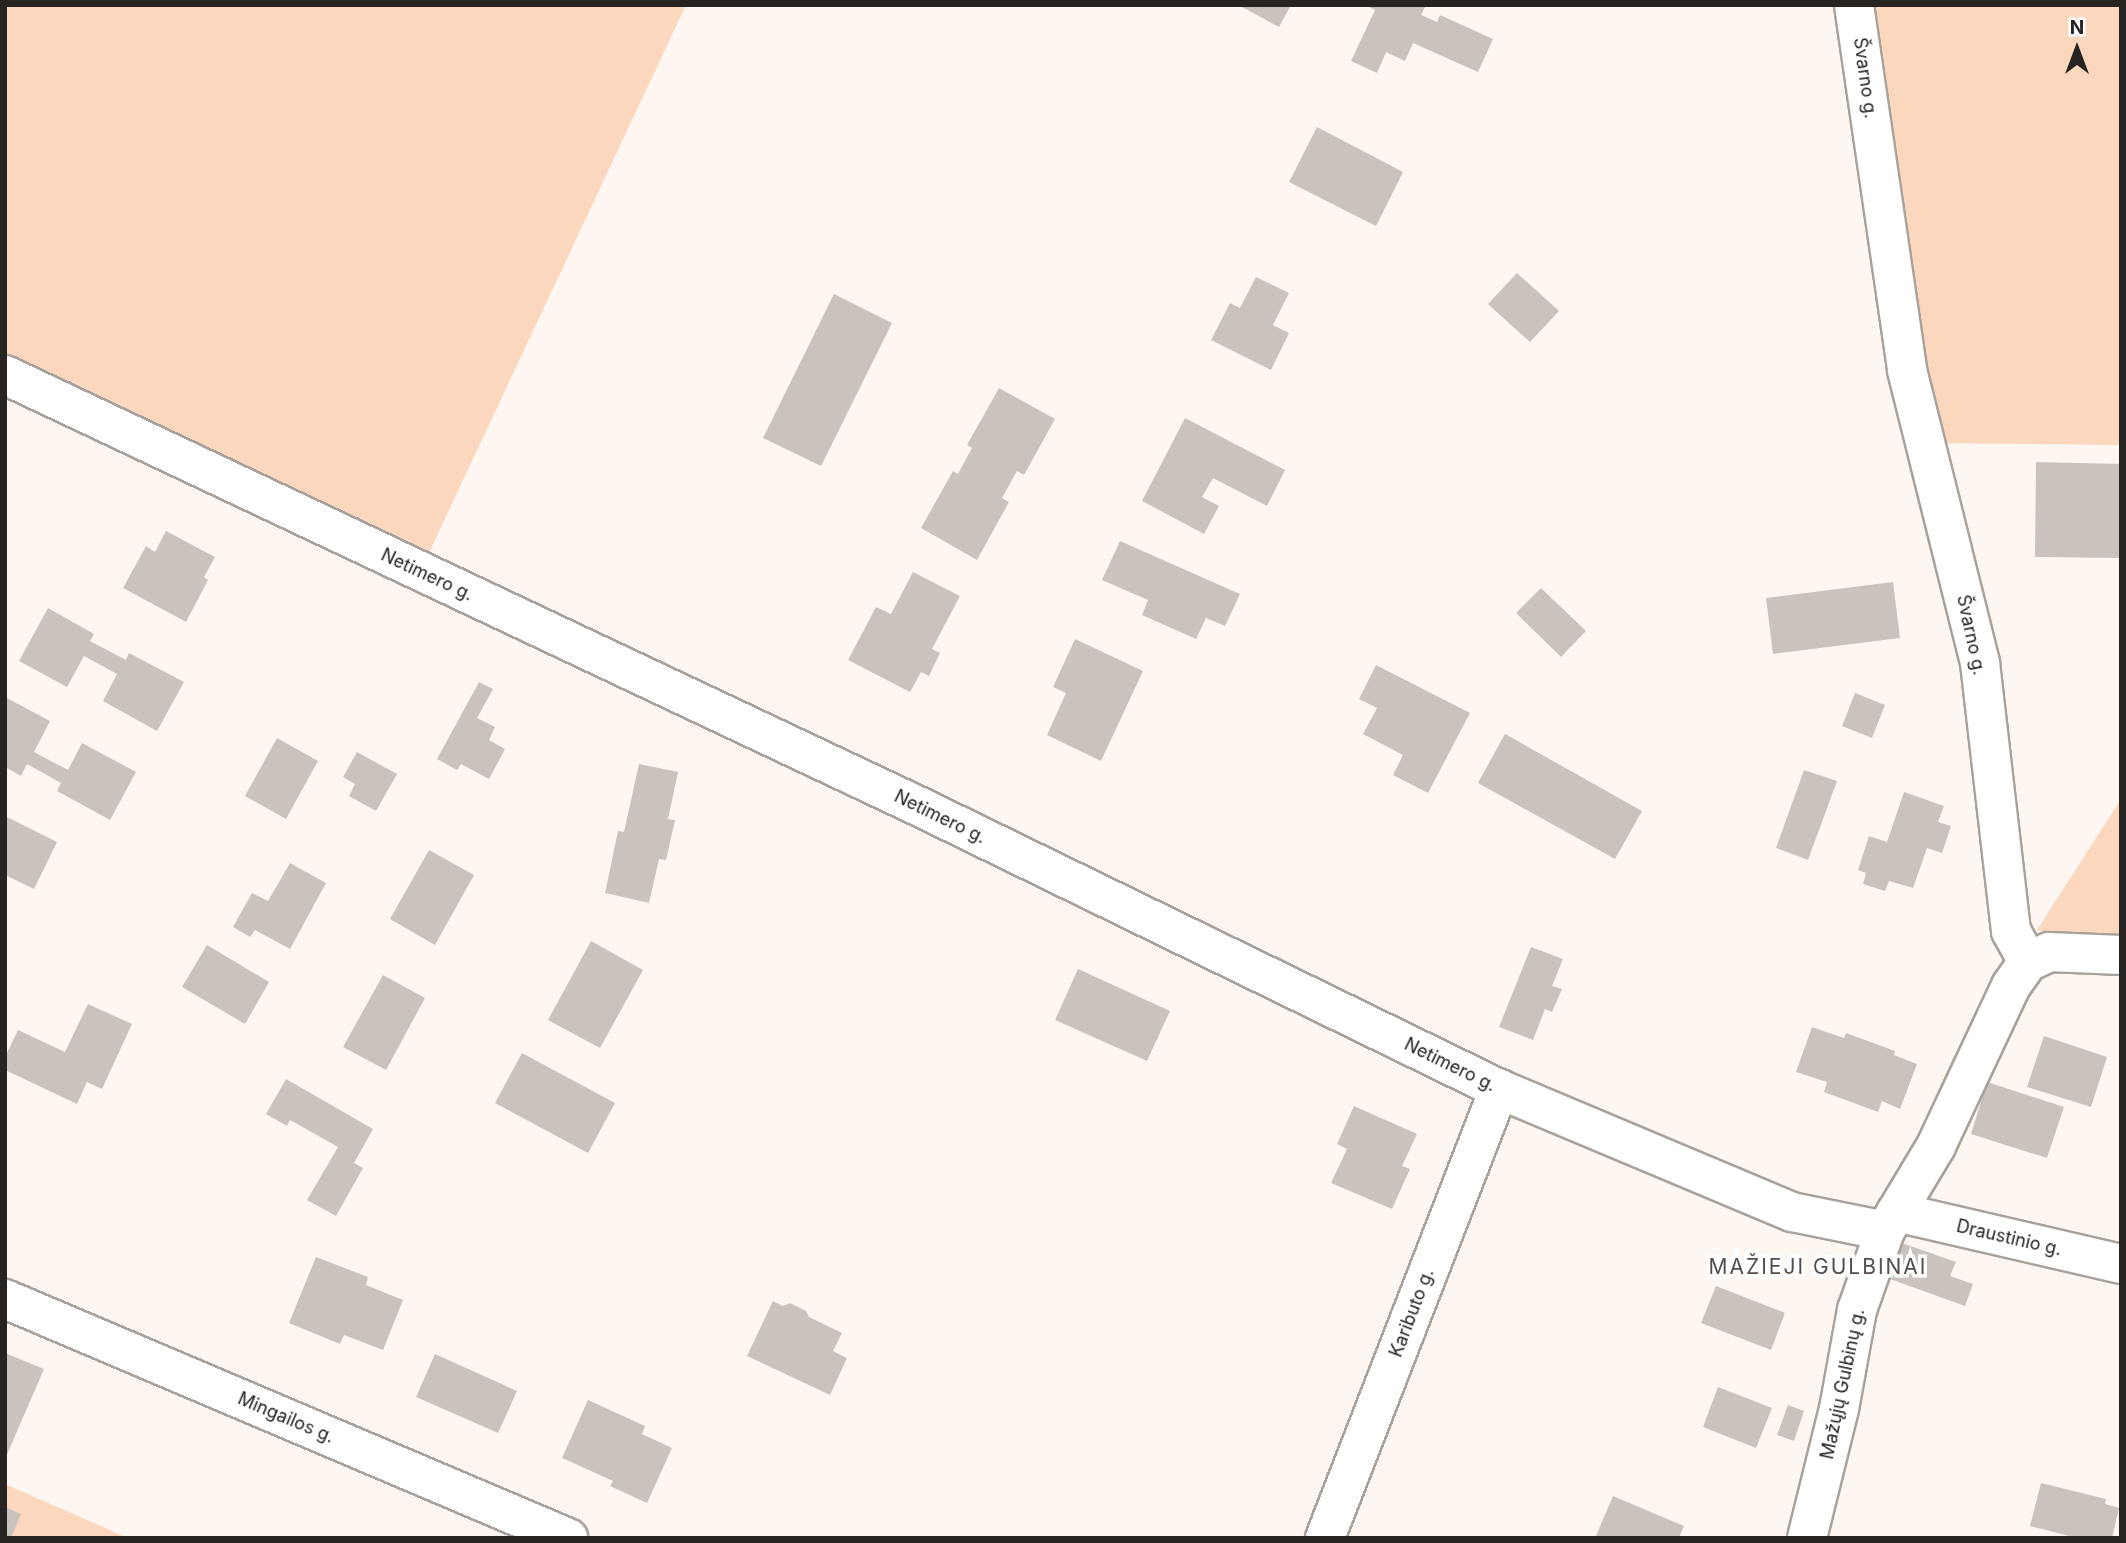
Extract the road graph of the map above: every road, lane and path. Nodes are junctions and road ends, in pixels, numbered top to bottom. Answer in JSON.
{"nodes":[{"id":1,"x":1854,"y":5,"type":"edge"},
{"id":2,"x":5,"y":375,"type":"edge"},
{"id":3,"x":2121,"y":955,"type":"edge"},
{"id":4,"x":2028,"y":962,"type":"junction"},
{"id":5,"x":1499,"y":1089,"type":"junction"},
{"id":6,"x":1890,"y":1222,"type":"junction"},
{"id":7,"x":2121,"y":1264,"type":"edge"},
{"id":8,"x":5,"y":1299,"type":"edge"},
{"id":9,"x":568,"y":1538,"type":"edge"},
{"id":10,"x":1325,"y":1538,"type":"edge"},
{"id":11,"x":1807,"y":1538,"type":"edge"}],
"edges":[{"from":1,"to":4,"type":"street","name":"Švarno g."},
{"from":2,"to":5,"type":"street","name":"Netimero g."},
{"from":3,"to":4,"type":"street"},
{"from":4,"to":6,"type":"street"},
{"from":5,"to":6,"type":"street","name":"Netimero g."},
{"from":5,"to":10,"type":"street","name":"Kaributo g."},
{"from":6,"to":7,"type":"street","name":"Draustinio g."},
{"from":6,"to":11,"type":"street","name":"Mažųjų Gulbinų g."},
{"from":8,"to":9,"type":"street","name":"Mingailos g."}]}
